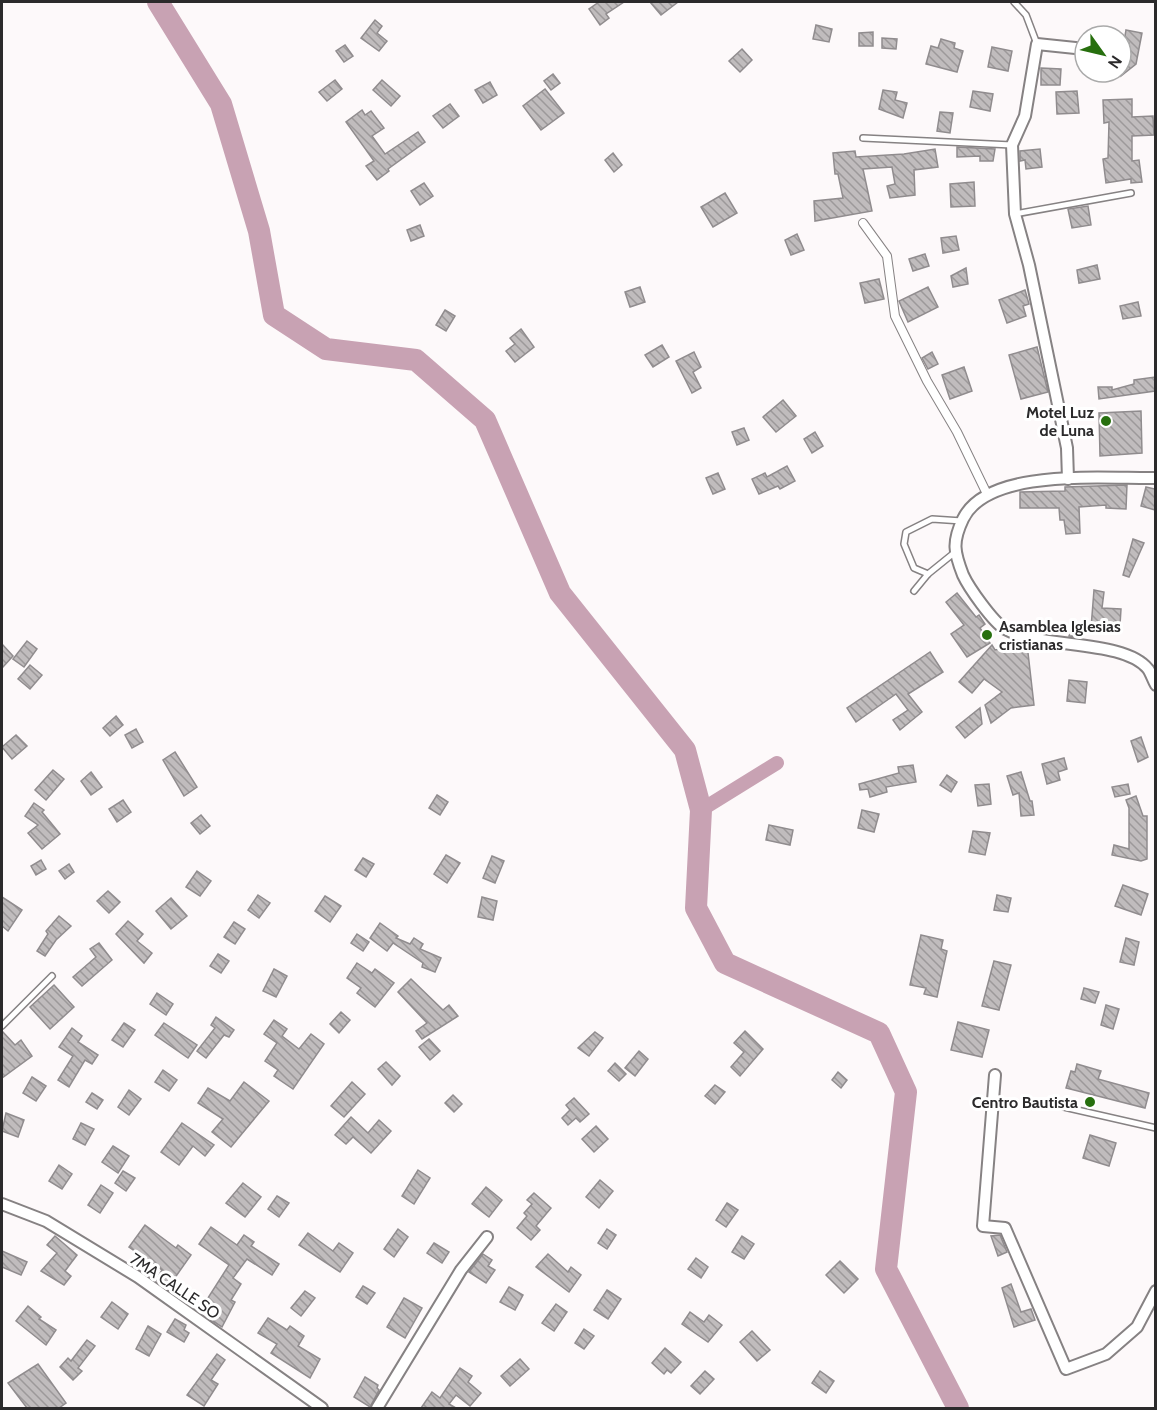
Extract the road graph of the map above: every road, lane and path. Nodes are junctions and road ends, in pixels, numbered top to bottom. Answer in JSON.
{"nodes":[{"id":1,"x":1014,"y":2,"type":"edge"},
{"id":2,"x":1037,"y":44,"type":"junction"},
{"id":3,"x":1073,"y":48,"type":"edge"},
{"id":4,"x":863,"y":138,"type":"dead end"},
{"id":5,"x":1012,"y":146,"type":"junction"},
{"id":6,"x":1131,"y":193,"type":"dead end"},
{"id":7,"x":1015,"y":214,"type":"junction"},
{"id":8,"x":863,"y":223,"type":"dead end"},
{"id":9,"x":1155,"y":478,"type":"edge"},
{"id":10,"x":1068,"y":479,"type":"junction"},
{"id":11,"x":987,"y":494,"type":"junction"},
{"id":12,"x":962,"y":521,"type":"junction"},
{"id":13,"x":954,"y":553,"type":"junction"},
{"id":14,"x":928,"y":574,"type":"junction"},
{"id":15,"x":914,"y":591,"type":"dead end"},
{"id":16,"x":1155,"y":685,"type":"edge"},
{"id":17,"x":52,"y":976,"type":"dead end"},
{"id":18,"x":2,"y":1026,"type":"edge"},
{"id":19,"x":995,"y":1075,"type":"dead end"},
{"id":20,"x":1042,"y":1102,"type":"dead end"},
{"id":21,"x":1155,"y":1128,"type":"edge"},
{"id":22,"x":2,"y":1204,"type":"edge"},
{"id":23,"x":487,"y":1237,"type":"dead end"},
{"id":24,"x":1155,"y":1291,"type":"edge"},
{"id":25,"x":1153,"y":1304,"type":"edge"},
{"id":26,"x":322,"y":1408,"type":"edge"},
{"id":27,"x":377,"y":1408,"type":"edge"}],
"edges":[{"from":1,"to":2,"type":"lane"},
{"from":2,"to":3,"type":"street"},
{"from":2,"to":5,"type":"street"},
{"from":4,"to":5,"type":"lane"},
{"from":5,"to":7,"type":"street"},
{"from":6,"to":7,"type":"lane"},
{"from":7,"to":10,"type":"street"},
{"from":8,"to":11,"type":"street"},
{"from":9,"to":10,"type":"street"},
{"from":10,"to":11,"type":"street"},
{"from":11,"to":12,"type":"street"},
{"from":12,"to":13,"type":"street"},
{"from":12,"to":14,"type":"lane"},
{"from":13,"to":14,"type":"lane"},
{"from":13,"to":16,"type":"street"},
{"from":14,"to":15,"type":"lane"},
{"from":17,"to":18,"type":"lane"},
{"from":19,"to":25,"type":"street"},
{"from":20,"to":21,"type":"lane"},
{"from":22,"to":26,"type":"street","name":"7MA CALLE SO"},
{"from":23,"to":27,"type":"street"},
{"from":24,"to":25,"type":"street"}]}
